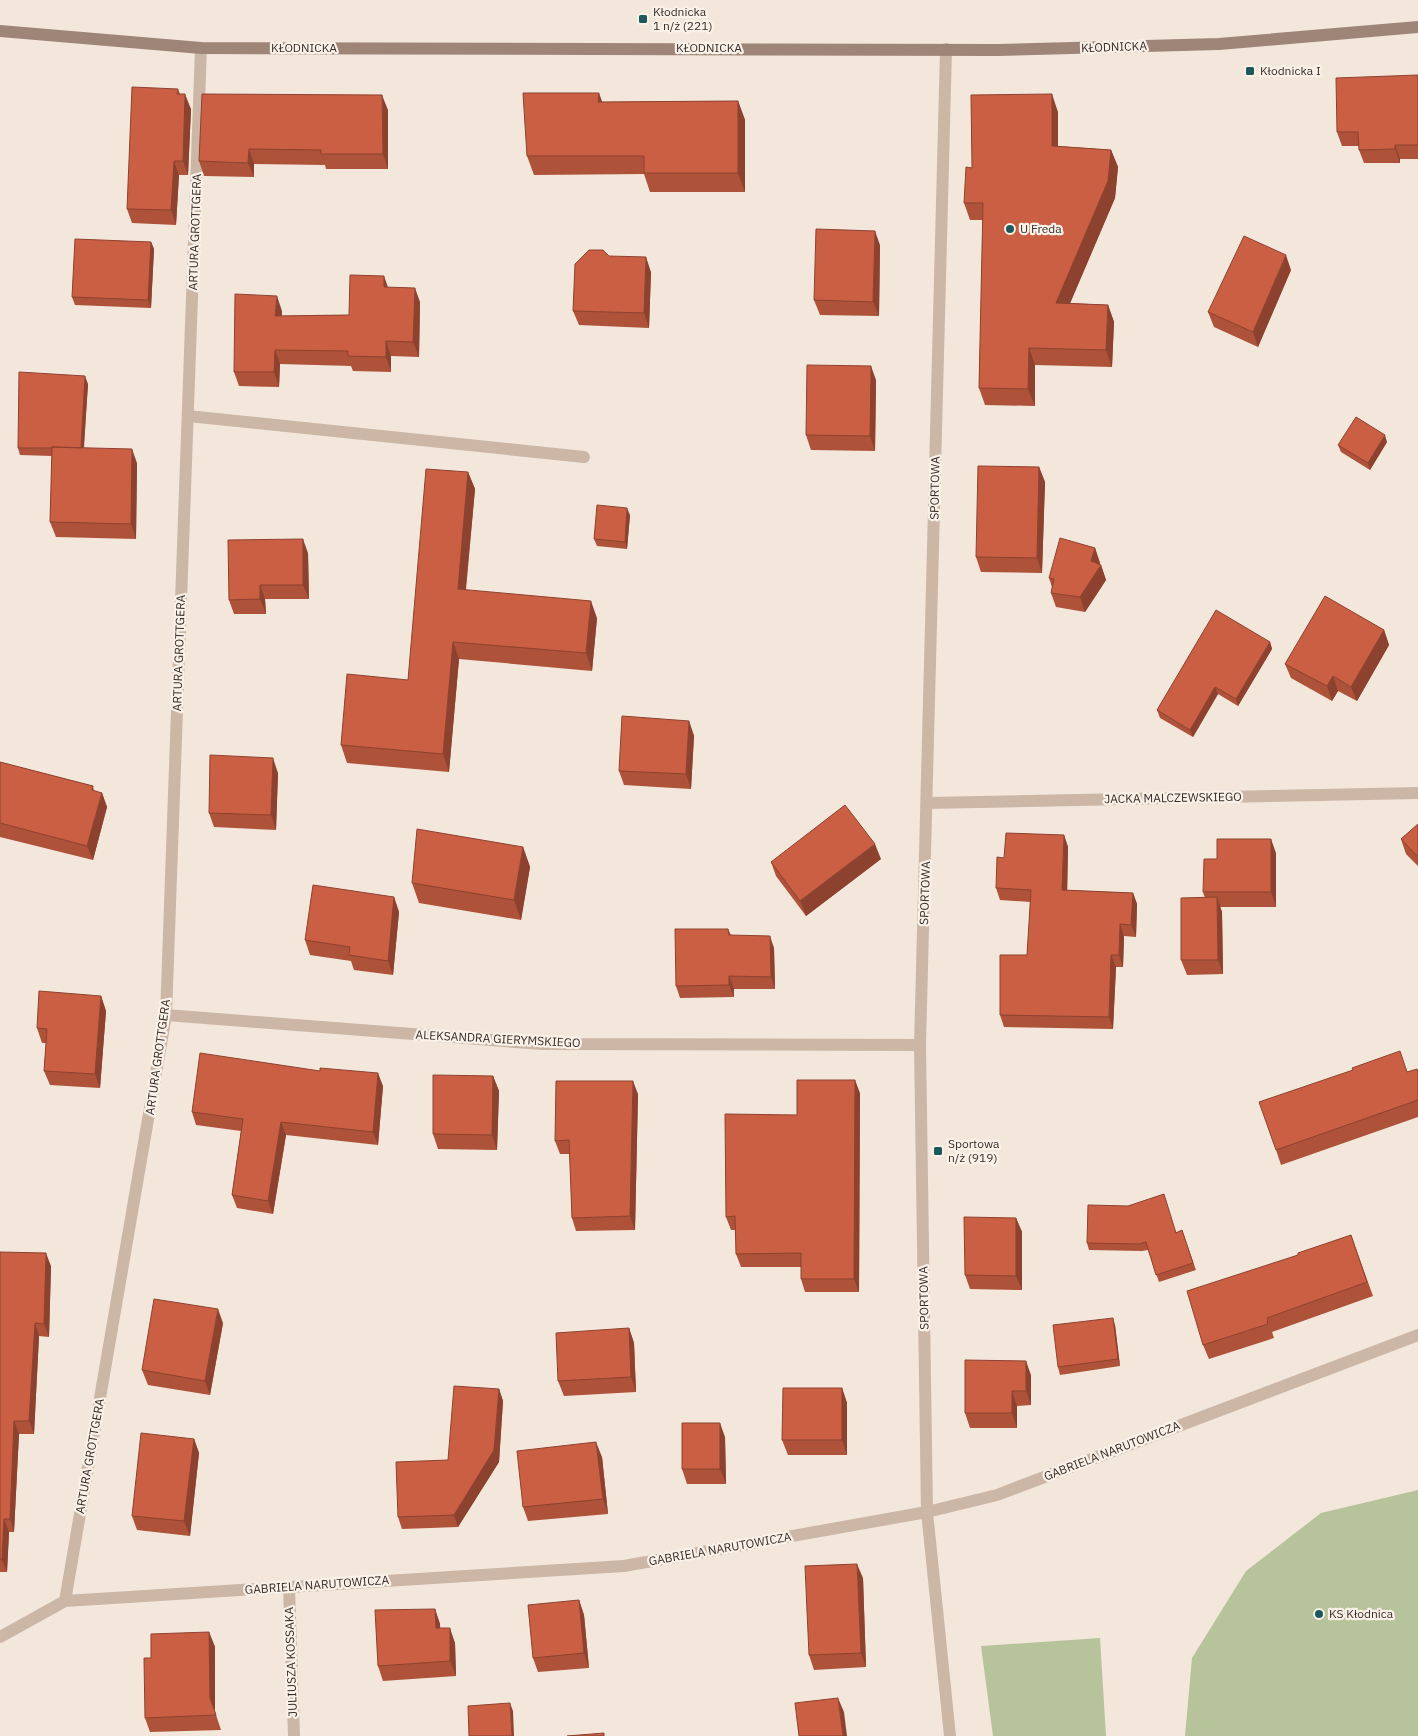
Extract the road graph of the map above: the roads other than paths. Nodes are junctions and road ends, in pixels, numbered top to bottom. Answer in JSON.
{"nodes":[{"id":1,"x":1418,"y":27,"type":"edge"},
{"id":2,"x":0,"y":31,"type":"edge"},
{"id":3,"x":201,"y":48,"type":"junction"},
{"id":4,"x":946,"y":49,"type":"junction"},
{"id":5,"x":188,"y":416,"type":"junction"},
{"id":6,"x":584,"y":457,"type":"dead end"},
{"id":7,"x":1418,"y":794,"type":"edge"},
{"id":8,"x":927,"y":803,"type":"junction"},
{"id":9,"x":166,"y":1015,"type":"junction"},
{"id":10,"x":920,"y":1045,"type":"junction"},
{"id":11,"x":1418,"y":1335,"type":"edge"},
{"id":12,"x":927,"y":1512,"type":"junction"},
{"id":13,"x":289,"y":1587,"type":"junction"},
{"id":14,"x":65,"y":1601,"type":"junction"},
{"id":15,"x":0,"y":1637,"type":"edge"},
{"id":16,"x":294,"y":1736,"type":"edge"},
{"id":17,"x":950,"y":1736,"type":"edge"}],
"edges":[{"from":1,"to":4,"type":"main road","name":"KŁODNICKA"},
{"from":2,"to":3,"type":"main road","name":"KŁODNICKA"},
{"from":3,"to":4,"type":"main road","name":"KŁODNICKA"},
{"from":3,"to":5,"type":"street","name":"ARTURA GROTTGERA"},
{"from":4,"to":8,"type":"street","name":"SPORTOWA"},
{"from":5,"to":6,"type":"street"},
{"from":5,"to":9,"type":"street","name":"ARTURA GROTTGERA"},
{"from":7,"to":8,"type":"street","name":"JACKA MALCZEWSKIEGO"},
{"from":8,"to":10,"type":"street","name":"SPORTOWA"},
{"from":9,"to":10,"type":"street","name":"ALEKSANDRA GIERYMSKIEGO"},
{"from":9,"to":14,"type":"street","name":"ARTURA GROTTGERA"},
{"from":10,"to":12,"type":"street","name":"SPORTOWA"},
{"from":11,"to":12,"type":"street","name":"GABRIELA NARUTOWICZA"},
{"from":12,"to":13,"type":"street","name":"GABRIELA NARUTOWICZA"},
{"from":12,"to":17,"type":"street","name":"SPORTOWA"},
{"from":13,"to":14,"type":"street","name":"GABRIELA NARUTOWICZA"},
{"from":13,"to":16,"type":"street","name":"JULIUSZA KOSSAKA"},
{"from":14,"to":15,"type":"street","name":"GABRIELA NARUTOWICZA"}]}
